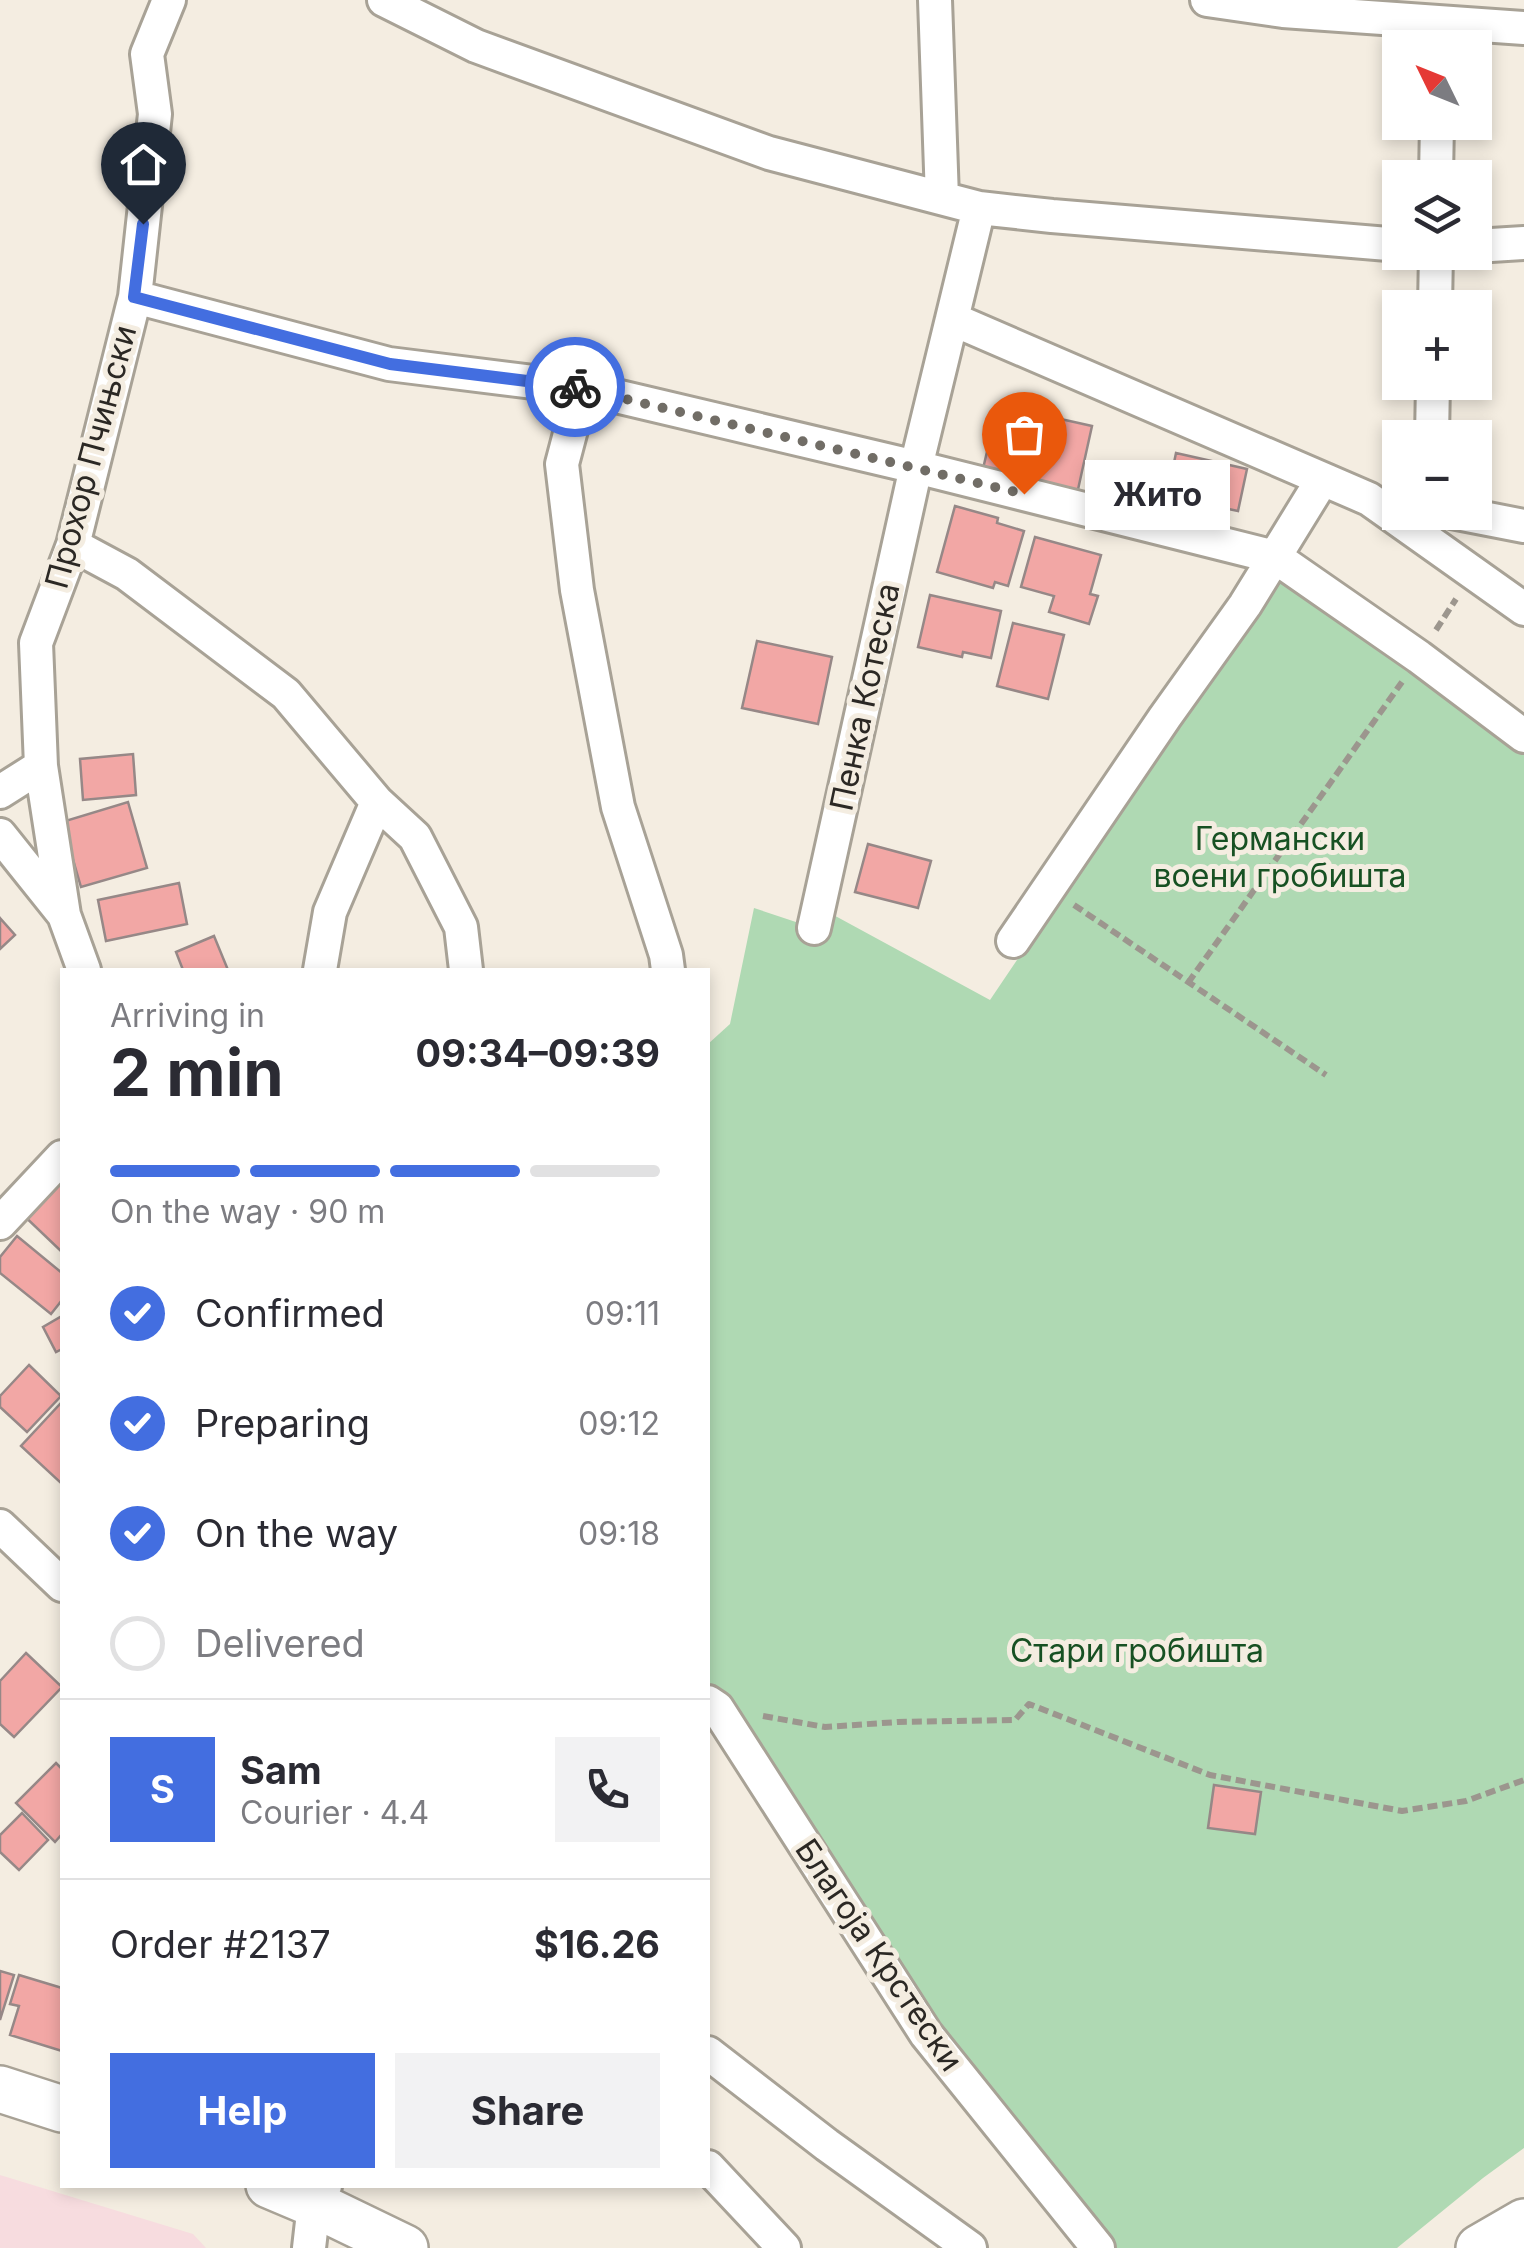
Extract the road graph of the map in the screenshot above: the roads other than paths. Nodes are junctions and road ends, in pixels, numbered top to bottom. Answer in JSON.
{"nodes":[{"id":1,"x":169,"y":0,"type":"edge"},
{"id":2,"x":384,"y":0,"type":"edge"},
{"id":3,"x":936,"y":0,"type":"edge"},
{"id":4,"x":1207,"y":0,"type":"edge"},
{"id":5,"x":1438,"y":23,"type":"edge"},
{"id":6,"x":1524,"y":28,"type":"edge"},
{"id":7,"x":942,"y":198,"type":"junction"},
{"id":8,"x":979,"y":208,"type":"junction"},
{"id":9,"x":1382,"y":243,"type":"edge"},
{"id":10,"x":1524,"y":243,"type":"edge"},
{"id":11,"x":1492,"y":245,"type":"edge"},
{"id":12,"x":134,"y":297,"type":"junction"},
{"id":13,"x":952,"y":319,"type":"junction"},
{"id":14,"x":582,"y":388,"type":"junction"},
{"id":15,"x":916,"y":467,"type":"junction"},
{"id":16,"x":1322,"y":480,"type":"junction"},
{"id":17,"x":1382,"y":504,"type":"edge"},
{"id":18,"x":1492,"y":520,"type":"edge"},
{"id":19,"x":1524,"y":526,"type":"edge"},
{"id":20,"x":1424,"y":530,"type":"edge"},
{"id":21,"x":73,"y":545,"type":"junction"},
{"id":22,"x":1275,"y":557,"type":"junction"},
{"id":23,"x":1524,"y":609,"type":"edge"},
{"id":24,"x":1524,"y":736,"type":"edge"},
{"id":25,"x":41,"y":766,"type":"junction"},
{"id":26,"x":0,"y":792,"type":"edge"},
{"id":27,"x":377,"y":802,"type":"junction"},
{"id":28,"x":0,"y":835,"type":"edge"},
{"id":29,"x":64,"y":915,"type":"junction"},
{"id":30,"x":814,"y":928,"type":"dead end"},
{"id":31,"x":1013,"y":942,"type":"dead end"},
{"id":32,"x":83,"y":968,"type":"edge"},
{"id":33,"x":320,"y":968,"type":"edge"},
{"id":34,"x":466,"y":968,"type":"edge"},
{"id":35,"x":668,"y":968,"type":"edge"},
{"id":36,"x":60,"y":1159,"type":"edge"},
{"id":37,"x":0,"y":1223,"type":"edge"},
{"id":38,"x":0,"y":1526,"type":"edge"},
{"id":39,"x":60,"y":1584,"type":"edge"},
{"id":40,"x":710,"y":1708,"type":"edge"},
{"id":41,"x":710,"y":2055,"type":"edge"},
{"id":42,"x":0,"y":2089,"type":"edge"},
{"id":43,"x":60,"y":2109,"type":"edge"},
{"id":44,"x":710,"y":2169,"type":"edge"},
{"id":45,"x":286,"y":2188,"type":"edge"},
{"id":46,"x":320,"y":2194,"type":"edge"},
{"id":47,"x":1524,"y":2222,"type":"edge"},
{"id":48,"x":309,"y":2248,"type":"edge"},
{"id":49,"x":405,"y":2248,"type":"edge"},
{"id":50,"x":784,"y":2248,"type":"edge"},
{"id":51,"x":970,"y":2248,"type":"edge"},
{"id":52,"x":1098,"y":2248,"type":"edge"},
{"id":53,"x":1479,"y":2248,"type":"edge"}],
"edges":[{"from":1,"to":12,"type":"street","name":"Прохор Пчињски"},
{"from":2,"to":7,"type":"street"},
{"from":3,"to":7,"type":"street"},
{"from":4,"to":5,"type":"street"},
{"from":5,"to":6,"type":"street"},
{"from":7,"to":8,"type":"street"},
{"from":8,"to":9,"type":"street"},
{"from":8,"to":13,"type":"street","name":"Пенка Котеска"},
{"from":10,"to":11,"type":"street"},
{"from":12,"to":14,"type":"street"},
{"from":12,"to":21,"type":"street","name":"Прохор Пчињски"},
{"from":13,"to":15,"type":"street","name":"Пенка Котеска"},
{"from":13,"to":16,"type":"street"},
{"from":14,"to":15,"type":"street"},
{"from":14,"to":35,"type":"street"},
{"from":15,"to":22,"type":"street"},
{"from":15,"to":30,"type":"street","name":"Пенка Котеска"},
{"from":16,"to":17,"type":"street"},
{"from":16,"to":22,"type":"street"},
{"from":18,"to":19,"type":"street"},
{"from":20,"to":23,"type":"street"},
{"from":21,"to":25,"type":"street","name":"Прохор Пчињски"},
{"from":21,"to":27,"type":"street"},
{"from":22,"to":24,"type":"street"},
{"from":22,"to":31,"type":"street"},
{"from":25,"to":26,"type":"street"},
{"from":25,"to":29,"type":"street","name":"Прохор Пчињски"},
{"from":27,"to":33,"type":"street"},
{"from":27,"to":34,"type":"street"},
{"from":28,"to":29,"type":"street"},
{"from":29,"to":32,"type":"street"},
{"from":36,"to":37,"type":"street"},
{"from":38,"to":39,"type":"street"},
{"from":40,"to":52,"type":"street","name":"Благоја Крстески"},
{"from":41,"to":51,"type":"street"},
{"from":42,"to":43,"type":"street"},
{"from":44,"to":50,"type":"street"},
{"from":45,"to":46,"type":"street"},
{"from":46,"to":48,"type":"street"},
{"from":46,"to":49,"type":"street"},
{"from":47,"to":53,"type":"street"}]}
